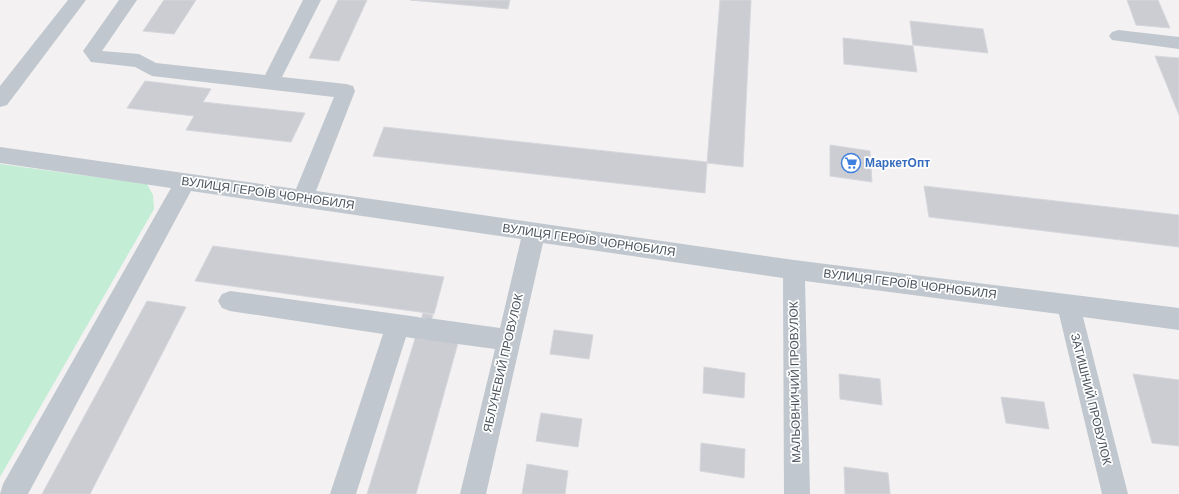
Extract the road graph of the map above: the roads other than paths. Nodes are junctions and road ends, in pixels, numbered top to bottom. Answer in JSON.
{"nodes":[{"id":1,"x":77,"y":0,"type":"edge"},
{"id":2,"x":128,"y":0,"type":"edge"},
{"id":3,"x":312,"y":0,"type":"edge"},
{"id":4,"x":1118,"y":36,"type":"dead end"},
{"id":5,"x":1179,"y":42,"type":"edge"},
{"id":6,"x":270,"y":82,"type":"junction"},
{"id":7,"x":0,"y":100,"type":"edge"},
{"id":8,"x":0,"y":155,"type":"edge"},
{"id":9,"x":186,"y":182,"type":"junction"},
{"id":10,"x":303,"y":198,"type":"junction"},
{"id":11,"x":534,"y":232,"type":"junction"},
{"id":12,"x":794,"y":270,"type":"junction"},
{"id":13,"x":230,"y":302,"type":"dead end"},
{"id":14,"x":1068,"y":304,"type":"junction"},
{"id":15,"x":1179,"y":319,"type":"edge"},
{"id":16,"x":415,"y":327,"type":"junction"},
{"id":17,"x":509,"y":340,"type":"junction"},
{"id":18,"x":13,"y":494,"type":"edge"},
{"id":19,"x":343,"y":494,"type":"edge"},
{"id":20,"x":473,"y":494,"type":"edge"},
{"id":21,"x":797,"y":494,"type":"edge"},
{"id":22,"x":1115,"y":494,"type":"edge"}],
"edges":[{"from":1,"to":7,"type":"street"},
{"from":2,"to":6,"type":"street"},
{"from":3,"to":6,"type":"street"},
{"from":4,"to":5,"type":"street"},
{"from":6,"to":10,"type":"street"},
{"from":8,"to":9,"type":"street","name":"ВУЛИЦЯ ГЕРОЇВ ЧОРНОБИЛЯ"},
{"from":9,"to":10,"type":"street","name":"ВУЛИЦЯ ГЕРОЇВ ЧОРНОБИЛЯ"},
{"from":9,"to":18,"type":"street"},
{"from":10,"to":11,"type":"street","name":"ВУЛИЦЯ ГЕРОЇВ ЧОРНОБИЛЯ"},
{"from":11,"to":12,"type":"street","name":"ВУЛИЦЯ ГЕРОЇВ ЧОРНОБИЛЯ"},
{"from":11,"to":17,"type":"street","name":"ЯБЛУНЕВИЙ ПРОВУЛОК"},
{"from":12,"to":14,"type":"street","name":"ВУЛИЦЯ ГЕРОЇВ ЧОРНОБИЛЯ"},
{"from":12,"to":21,"type":"street","name":"МАЛЬОВНИЧИЙ ПРОВУЛОК"},
{"from":13,"to":16,"type":"street"},
{"from":14,"to":15,"type":"street","name":"ВУЛИЦЯ ГЕРОЇВ ЧОРНОБИЛЯ"},
{"from":14,"to":22,"type":"street","name":"ЗАТИШНИЙ ПРОВУЛОК"},
{"from":16,"to":17,"type":"street"},
{"from":16,"to":19,"type":"street"},
{"from":17,"to":20,"type":"street","name":"ЯБЛУНЕВИЙ ПРОВУЛОК"}]}
